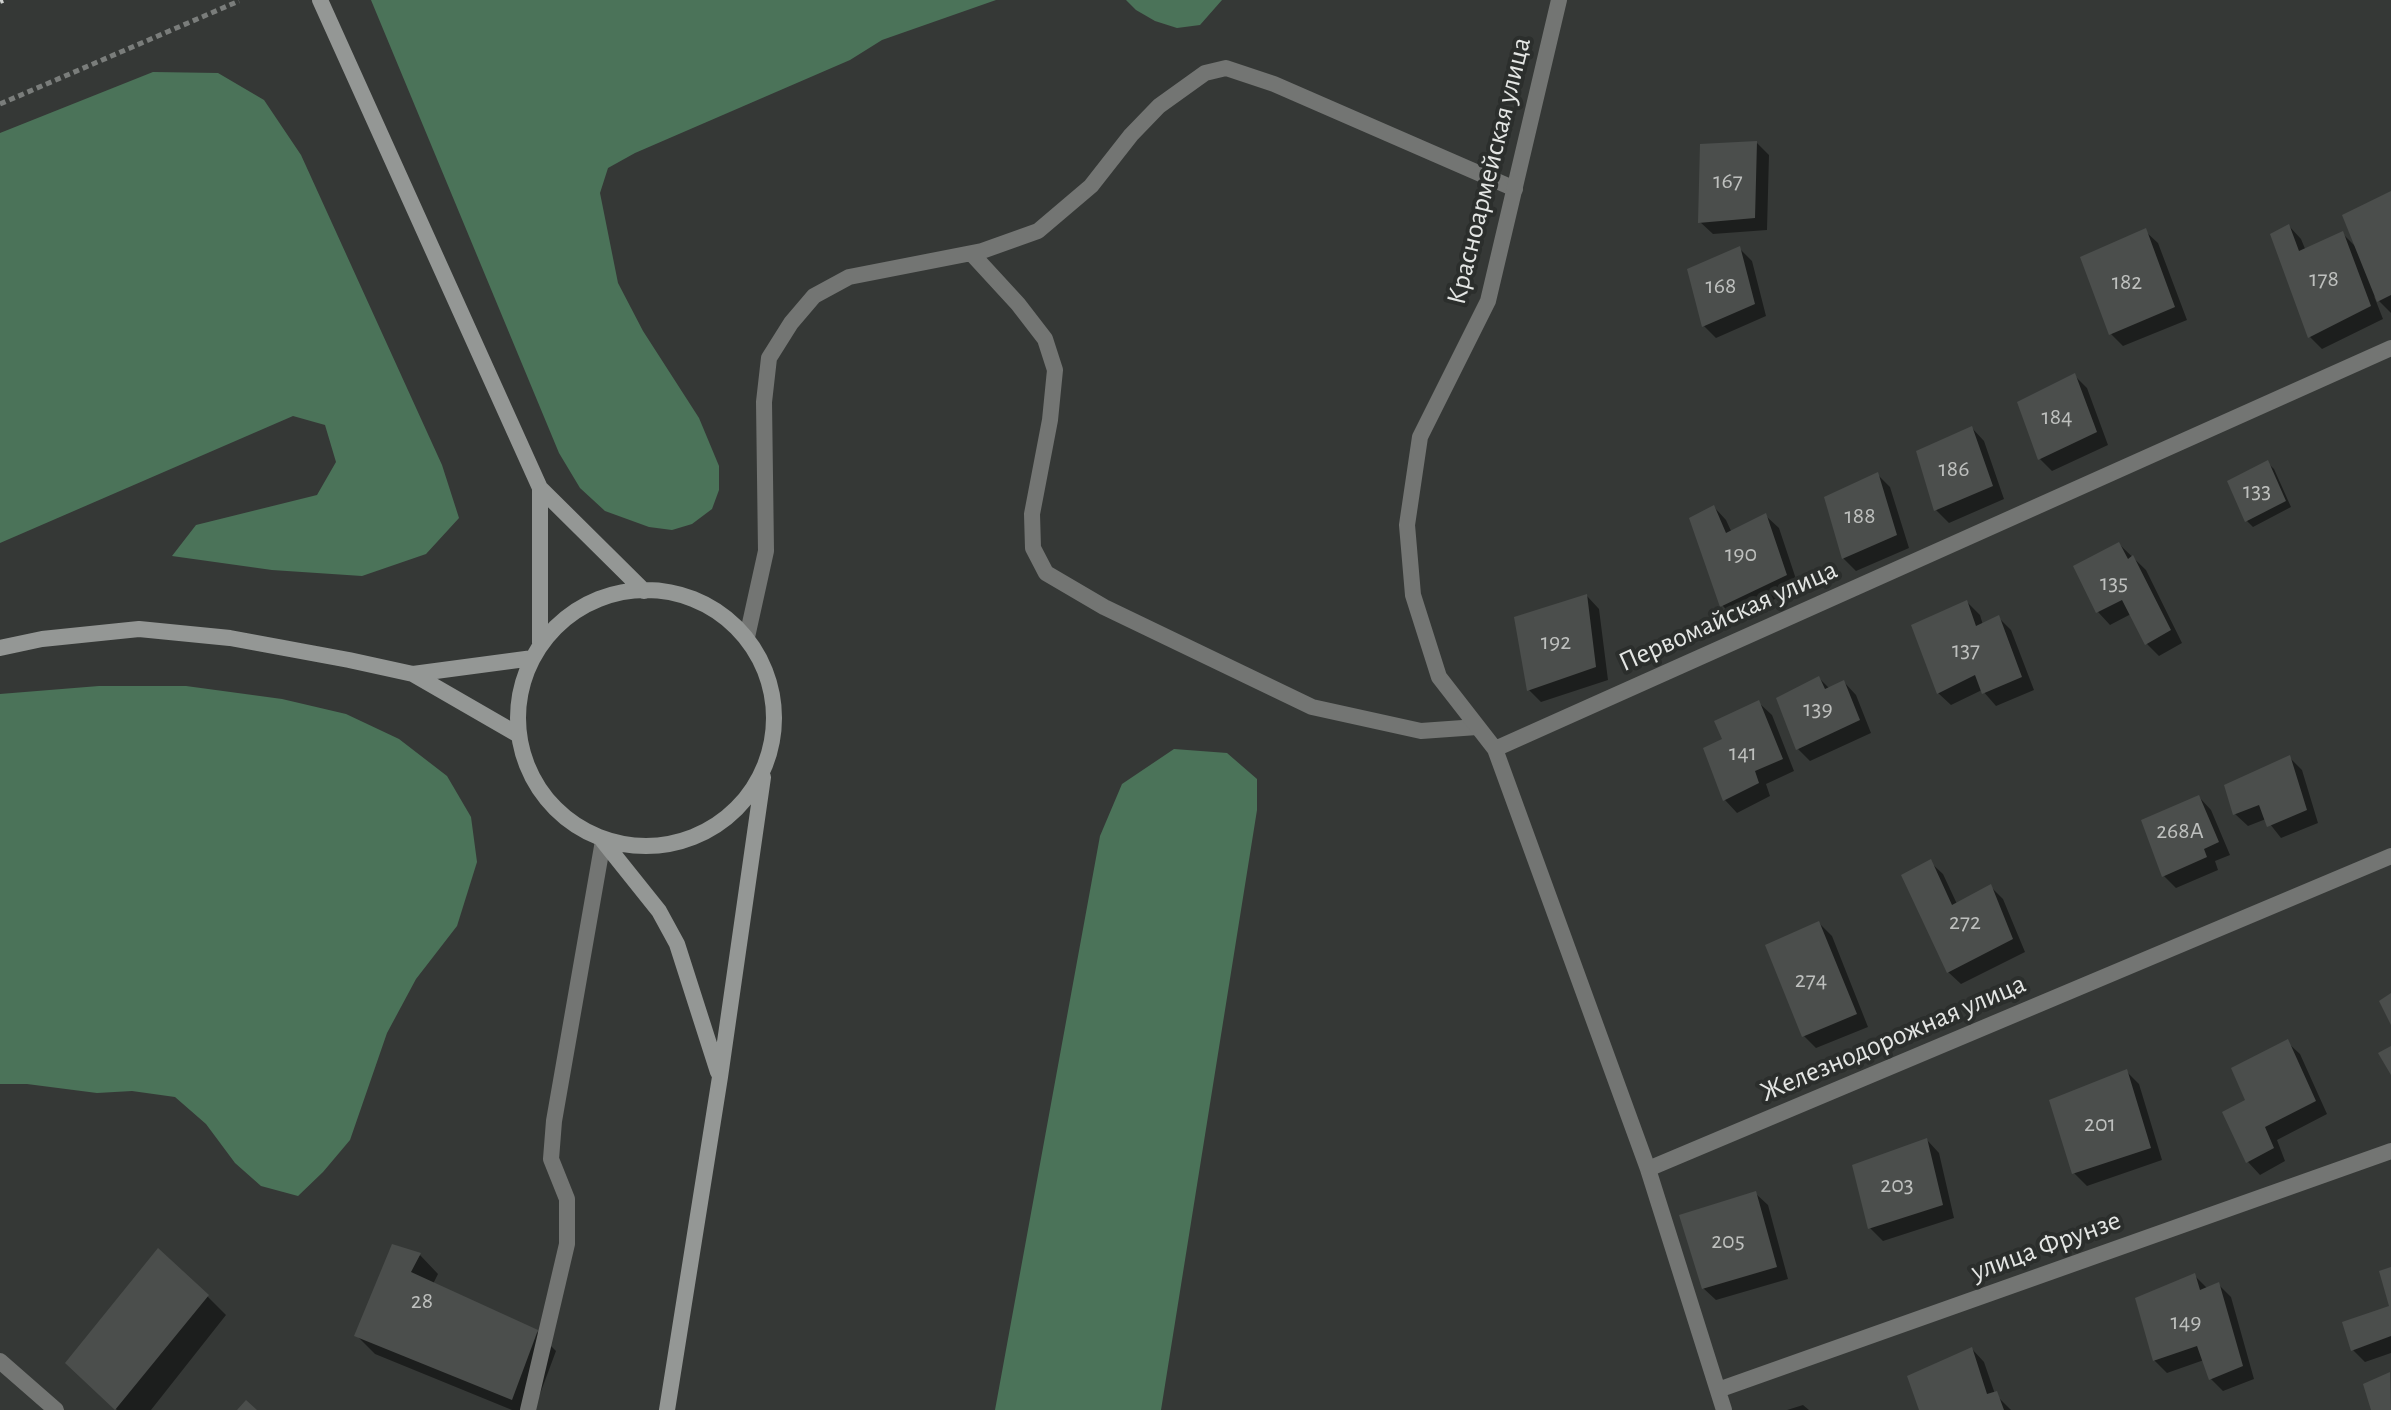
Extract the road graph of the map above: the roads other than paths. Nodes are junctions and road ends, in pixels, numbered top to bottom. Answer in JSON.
{"nodes":[{"id":1,"x":320,"y":0,"type":"edge"},
{"id":2,"x":1559,"y":0,"type":"edge"},
{"id":3,"x":1515,"y":189,"type":"junction"},
{"id":4,"x":972,"y":254,"type":"junction"},
{"id":5,"x":2391,"y":348,"type":"edge"},
{"id":6,"x":540,"y":488,"type":"junction"},
{"id":7,"x":644,"y":591,"type":"junction"},
{"id":8,"x":747,"y":637,"type":"junction"},
{"id":9,"x":0,"y":648,"type":"edge"},
{"id":10,"x":536,"y":651,"type":"junction"},
{"id":11,"x":413,"y":674,"type":"junction"},
{"id":12,"x":1477,"y":727,"type":"junction"},
{"id":13,"x":517,"y":734,"type":"junction"},
{"id":14,"x":1495,"y":749,"type":"junction"},
{"id":15,"x":764,"y":772,"type":"junction"},
{"id":16,"x":603,"y":841,"type":"junction"},
{"id":17,"x":2391,"y":856,"type":"edge"},
{"id":18,"x":720,"y":1077,"type":"junction"},
{"id":19,"x":2391,"y":1151,"type":"edge"},
{"id":20,"x":1648,"y":1169,"type":"junction"},
{"id":21,"x":0,"y":1361,"type":"edge"},
{"id":22,"x":1718,"y":1390,"type":"junction"},
{"id":23,"x":56,"y":1410,"type":"edge"},
{"id":24,"x":528,"y":1410,"type":"edge"},
{"id":25,"x":667,"y":1410,"type":"edge"},
{"id":26,"x":1724,"y":1410,"type":"edge"}],
"edges":[{"from":1,"to":6,"type":"main road"},
{"from":2,"to":3,"type":"street","name":"Красноармейская улица"},
{"from":3,"to":4,"type":"street"},
{"from":3,"to":12,"type":"street","name":"Красноармейская улица"},
{"from":4,"to":8,"type":"street"},
{"from":4,"to":12,"type":"street"},
{"from":5,"to":14,"type":"street","name":"Первомайская улица"},
{"from":6,"to":7,"type":"main road"},
{"from":6,"to":10,"type":"main road"},
{"from":7,"to":8,"type":"main road"},
{"from":7,"to":10,"type":"main road"},
{"from":8,"to":15,"type":"main road"},
{"from":9,"to":11,"type":"main road"},
{"from":10,"to":11,"type":"main road"},
{"from":10,"to":13,"type":"main road"},
{"from":11,"to":13,"type":"main road"},
{"from":12,"to":14,"type":"street","name":"Красноармейская улица"},
{"from":13,"to":16,"type":"main road"},
{"from":14,"to":20,"type":"street"},
{"from":15,"to":16,"type":"main road"},
{"from":15,"to":18,"type":"main road"},
{"from":16,"to":18,"type":"main road"},
{"from":16,"to":24,"type":"street"},
{"from":17,"to":20,"type":"street","name":"Железнодорожная улица"},
{"from":18,"to":25,"type":"main road"},
{"from":19,"to":22,"type":"street","name":"улица Фрунзе"},
{"from":20,"to":22,"type":"street"},
{"from":21,"to":23,"type":"street"},
{"from":22,"to":26,"type":"street"}]}
